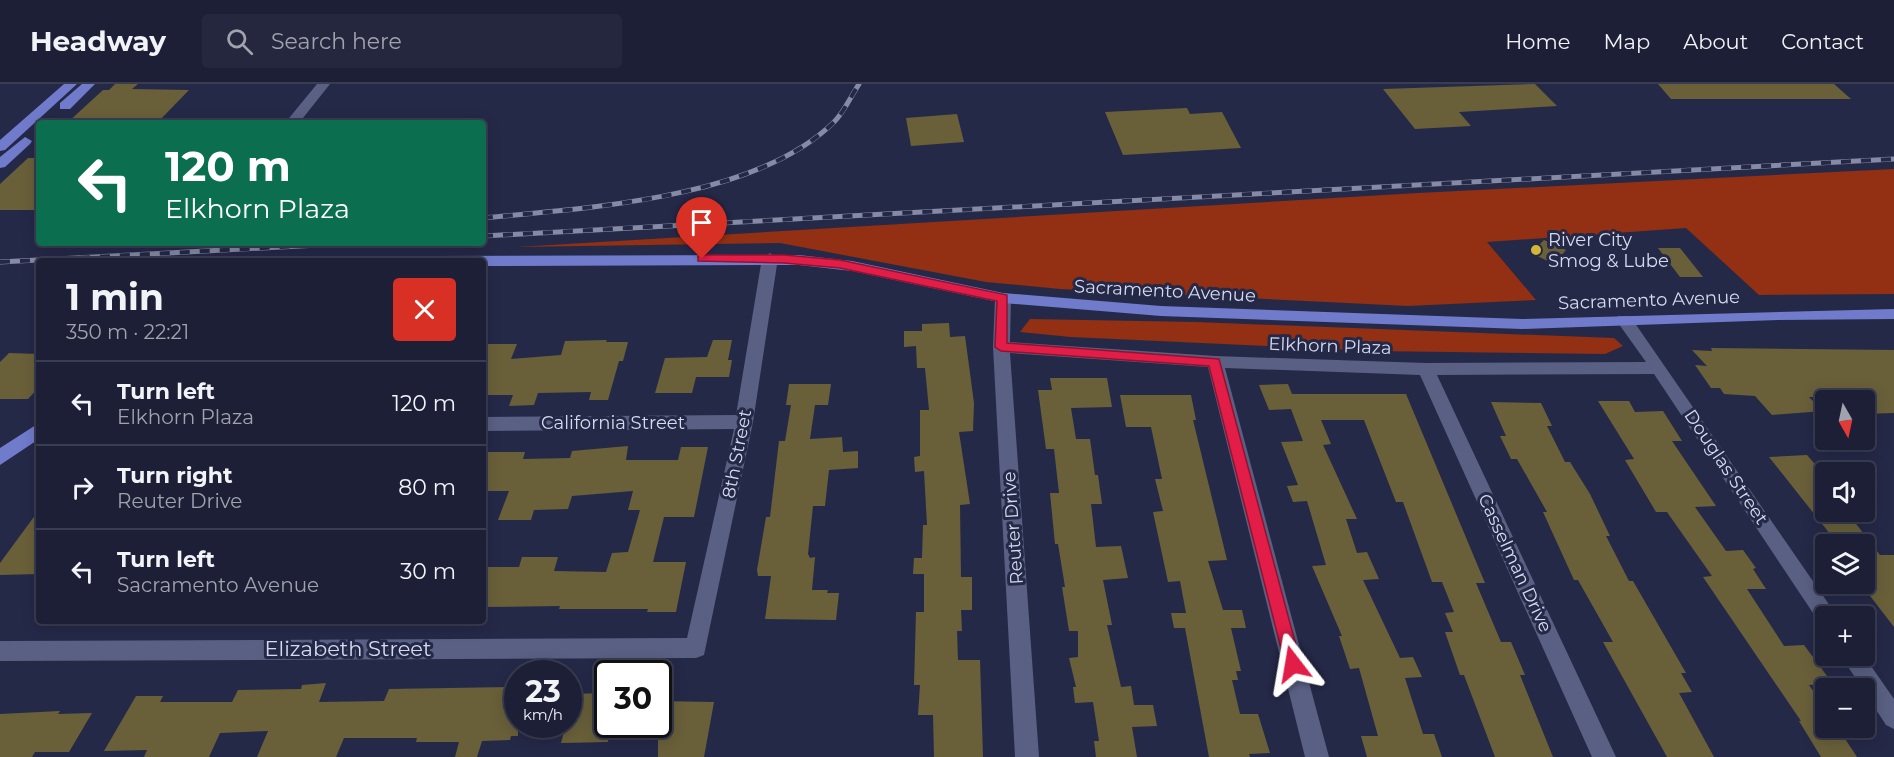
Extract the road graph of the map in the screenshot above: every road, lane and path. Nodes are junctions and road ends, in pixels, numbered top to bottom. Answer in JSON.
{"nodes":[{"id":1,"x":71,"y":84,"type":"edge"},
{"id":2,"x":88,"y":84,"type":"edge"},
{"id":3,"x":324,"y":84,"type":"edge"},
{"id":4,"x":49,"y":120,"type":"edge"},
{"id":5,"x":294,"y":120,"type":"edge"},
{"id":6,"x":36,"y":132,"type":"edge"},
{"id":7,"x":0,"y":147,"type":"edge"},
{"id":8,"x":0,"y":164,"type":"edge"},
{"id":9,"x":770,"y":258,"type":"junction"},
{"id":10,"x":486,"y":261,"type":"edge"},
{"id":11,"x":1003,"y":298,"type":"junction"},
{"id":12,"x":1894,"y":314,"type":"edge"},
{"id":13,"x":1624,"y":320,"type":"junction"},
{"id":14,"x":1001,"y":347,"type":"junction"},
{"id":15,"x":1215,"y":362,"type":"junction"},
{"id":16,"x":1659,"y":368,"type":"junction"},
{"id":17,"x":1426,"y":369,"type":"junction"},
{"id":18,"x":744,"y":422,"type":"junction"},
{"id":19,"x":486,"y":424,"type":"edge"},
{"id":20,"x":36,"y":432,"type":"edge"},
{"id":21,"x":0,"y":458,"type":"edge"},
{"id":22,"x":1819,"y":606,"type":"edge"},
{"id":23,"x":696,"y":648,"type":"joint"},
{"id":24,"x":0,"y":651,"type":"edge"},
{"id":25,"x":1859,"y":666,"type":"edge"},
{"id":26,"x":1894,"y":718,"type":"edge"},
{"id":27,"x":1027,"y":757,"type":"edge"},
{"id":28,"x":1317,"y":757,"type":"edge"},
{"id":29,"x":1604,"y":757,"type":"edge"}],
"edges":[{"from":1,"to":7,"type":"main road"},
{"from":2,"to":4,"type":"main road"},
{"from":3,"to":5,"type":"street"},
{"from":6,"to":8,"type":"main road"},
{"from":9,"to":10,"type":"main road","name":"Sacramento Avenue"},
{"from":9,"to":11,"type":"main road","name":"Sacramento Avenue"},
{"from":9,"to":18,"type":"street","name":"8th Street"},
{"from":11,"to":13,"type":"main road","name":"Sacramento Avenue"},
{"from":11,"to":14,"type":"street","name":"Reuter Drive"},
{"from":12,"to":13,"type":"main road","name":"Sacramento Avenue"},
{"from":13,"to":16,"type":"street","name":"Douglas Street"},
{"from":14,"to":15,"type":"street","name":"Elkhorn Plaza"},
{"from":14,"to":27,"type":"street","name":"Reuter Drive"},
{"from":15,"to":17,"type":"street","name":"Elkhorn Plaza"},
{"from":15,"to":28,"type":"street"},
{"from":16,"to":17,"type":"street","name":"Elkhorn Plaza"},
{"from":16,"to":22,"type":"street","name":"Douglas Street"},
{"from":17,"to":29,"type":"street","name":"Casselman Drive"},
{"from":18,"to":19,"type":"street","name":"California Street"},
{"from":18,"to":23,"type":"street","name":"8th Street"},
{"from":20,"to":21,"type":"main road"},
{"from":23,"to":24,"type":"street","name":"Elizabeth Street"},
{"from":25,"to":26,"type":"street"}]}
